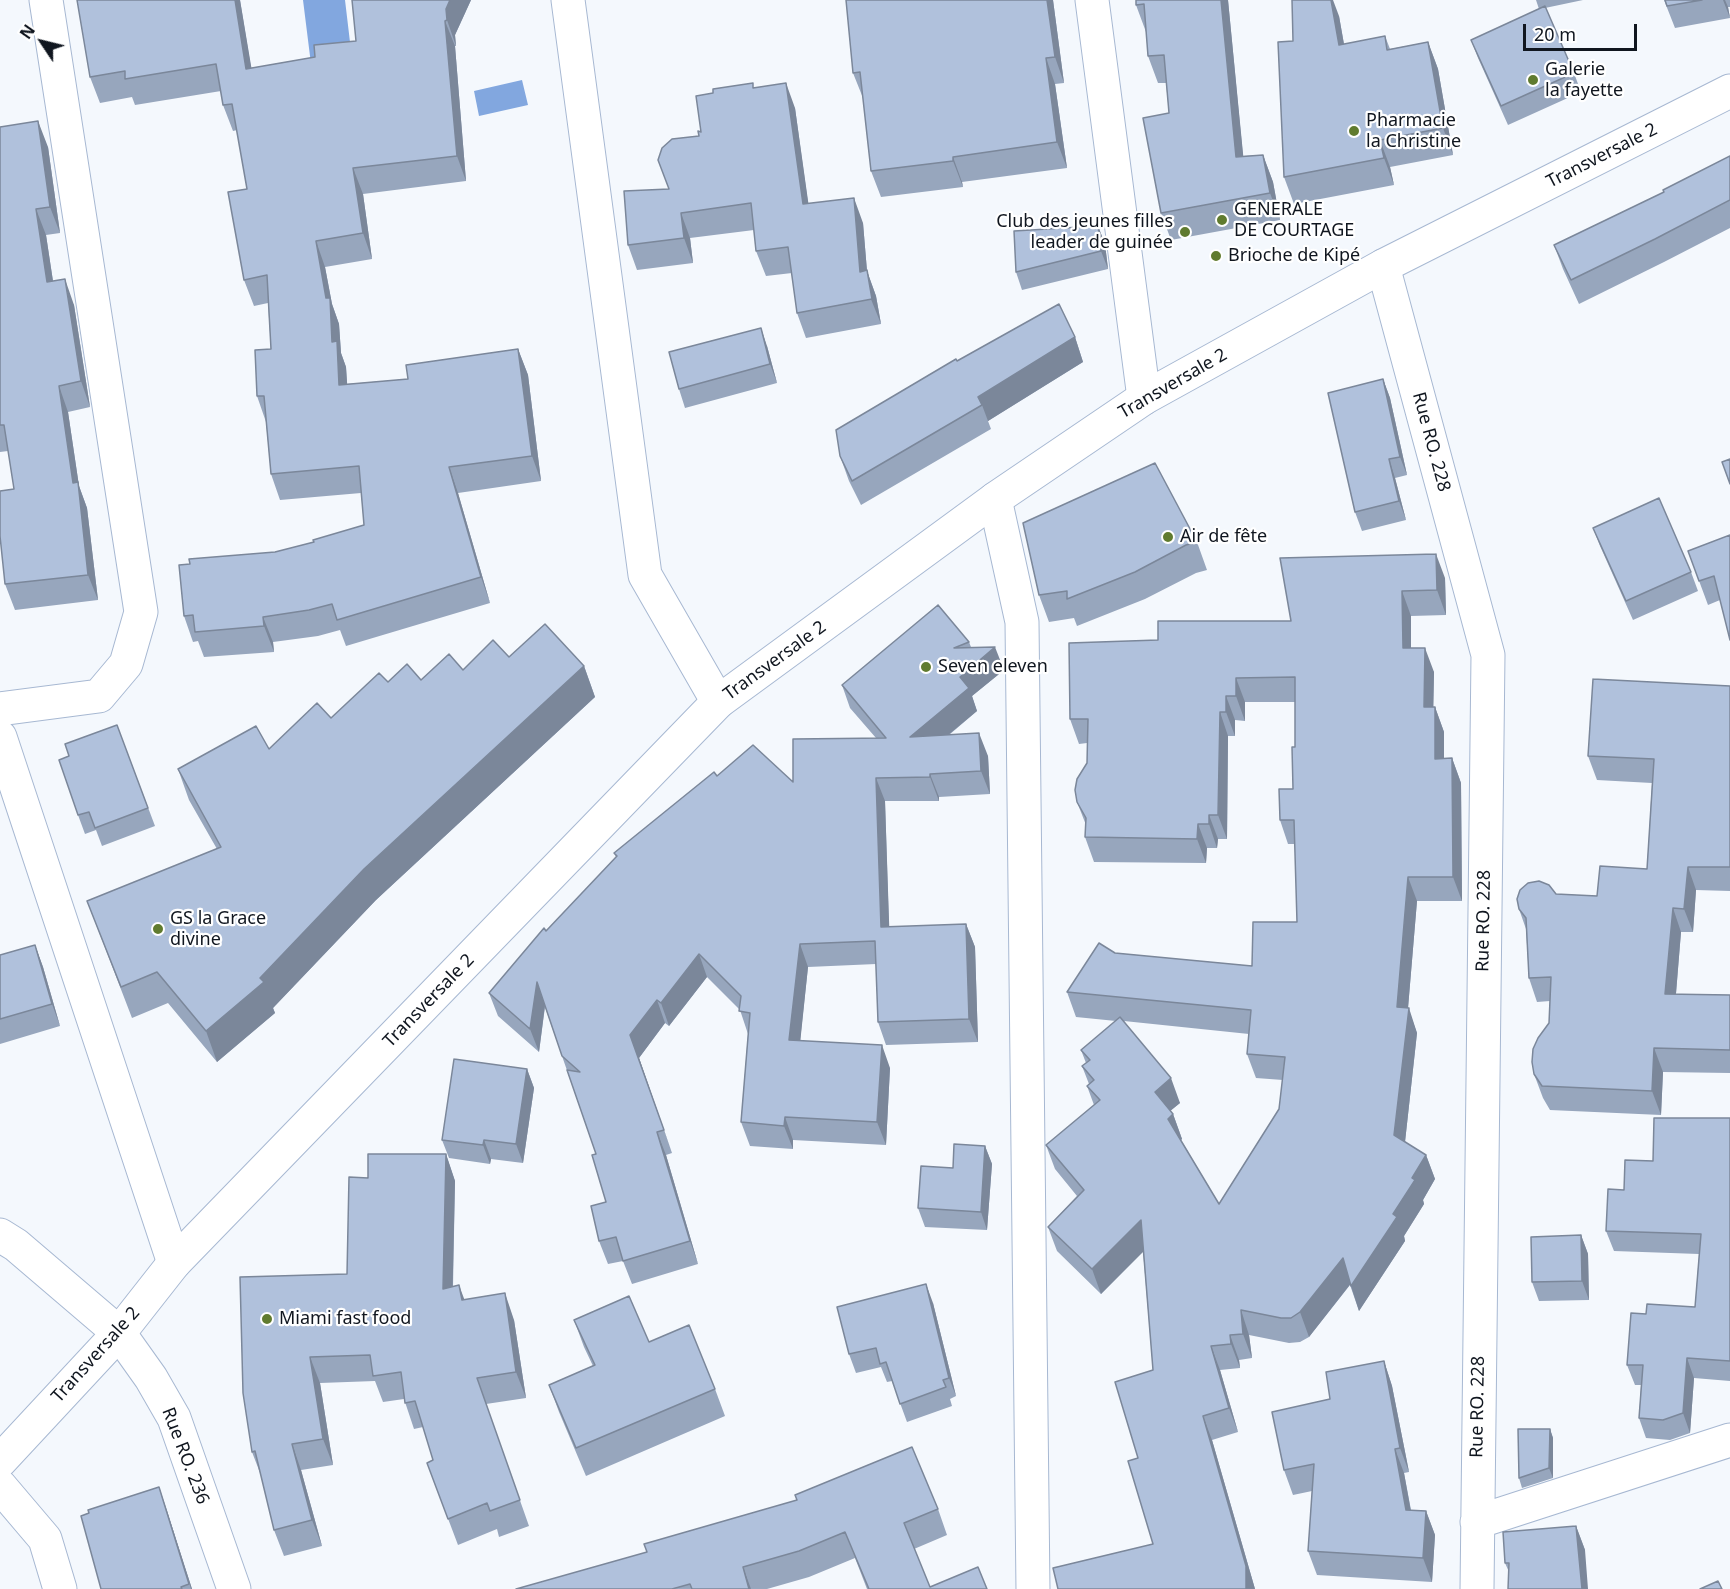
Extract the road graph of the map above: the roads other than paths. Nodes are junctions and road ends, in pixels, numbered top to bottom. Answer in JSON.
{"nodes":[{"id":1,"x":46,"y":0,"type":"edge"},
{"id":2,"x":568,"y":0,"type":"edge"},
{"id":3,"x":1092,"y":0,"type":"edge"},
{"id":4,"x":1730,"y":91,"type":"edge"},
{"id":5,"x":1383,"y":266,"type":"junction"},
{"id":6,"x":1144,"y":398,"type":"junction"},
{"id":7,"x":995,"y":499,"type":"junction"},
{"id":8,"x":718,"y":702,"type":"junction"},
{"id":9,"x":0,"y":709,"type":"edge"},
{"id":10,"x":0,"y":737,"type":"edge"},
{"id":11,"x":0,"y":1235,"type":"edge"},
{"id":12,"x":174,"y":1263,"type":"junction"},
{"id":13,"x":119,"y":1333,"type":"junction"},
{"id":14,"x":1730,"y":1440,"type":"edge"},
{"id":15,"x":0,"y":1461,"type":"edge"},
{"id":16,"x":0,"y":1486,"type":"edge"},
{"id":17,"x":1477,"y":1522,"type":"junction"},
{"id":18,"x":60,"y":1589,"type":"edge"},
{"id":19,"x":234,"y":1589,"type":"edge"},
{"id":20,"x":1033,"y":1589,"type":"edge"},
{"id":21,"x":1477,"y":1589,"type":"edge"}],
"edges":[{"from":1,"to":9,"type":"street"},
{"from":2,"to":8,"type":"street"},
{"from":3,"to":6,"type":"street"},
{"from":4,"to":5,"type":"street","name":"Transversale 2"},
{"from":5,"to":6,"type":"street","name":"Transversale 2"},
{"from":5,"to":17,"type":"street","name":"Rue RO. 228"},
{"from":6,"to":7,"type":"street","name":"Transversale 2"},
{"from":7,"to":8,"type":"street","name":"Transversale 2"},
{"from":7,"to":20,"type":"street"},
{"from":8,"to":12,"type":"street","name":"Transversale 2"},
{"from":10,"to":12,"type":"street"},
{"from":11,"to":13,"type":"street","name":"Rue RO. 236"},
{"from":12,"to":13,"type":"street","name":"Transversale 2"},
{"from":13,"to":15,"type":"street","name":"Transversale 2"},
{"from":13,"to":19,"type":"street","name":"Rue RO. 236"},
{"from":14,"to":17,"type":"street"},
{"from":16,"to":18,"type":"street"},
{"from":17,"to":21,"type":"street","name":"Rue RO. 228"}]}
